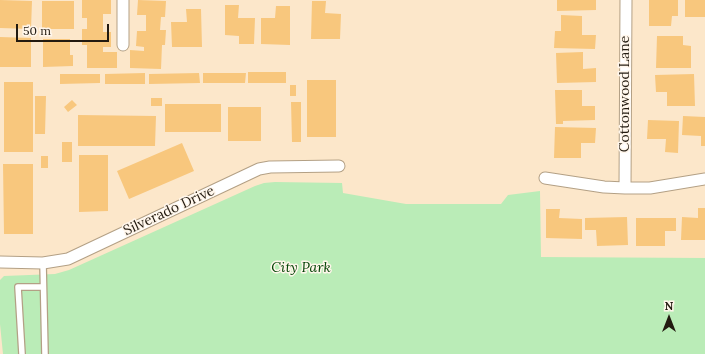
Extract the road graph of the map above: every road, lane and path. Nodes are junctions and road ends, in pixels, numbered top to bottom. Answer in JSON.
{"nodes":[{"id":1,"x":123,"y":0,"type":"edge"},
{"id":2,"x":626,"y":0,"type":"edge"},
{"id":3,"x":123,"y":45,"type":"dead end"},
{"id":4,"x":339,"y":166,"type":"dead end"},
{"id":5,"x":545,"y":178,"type":"dead end"},
{"id":6,"x":705,"y":179,"type":"edge"},
{"id":7,"x":625,"y":188,"type":"junction"},
{"id":8,"x":0,"y":262,"type":"edge"},
{"id":9,"x":43,"y":263,"type":"junction"},
{"id":10,"x":43,"y":287,"type":"junction"},
{"id":11,"x":22,"y":354,"type":"edge"},
{"id":12,"x":45,"y":354,"type":"edge"}],
"edges":[{"from":1,"to":3,"type":"street"},
{"from":2,"to":7,"type":"street","name":"Cottonwood Lane"},
{"from":4,"to":9,"type":"street","name":"Silverado Drive"},
{"from":5,"to":7,"type":"street"},
{"from":6,"to":7,"type":"street"},
{"from":8,"to":9,"type":"street","name":"Silverado Drive"},
{"from":9,"to":10,"type":"lane"},
{"from":10,"to":11,"type":"lane"},
{"from":10,"to":12,"type":"lane"}]}
